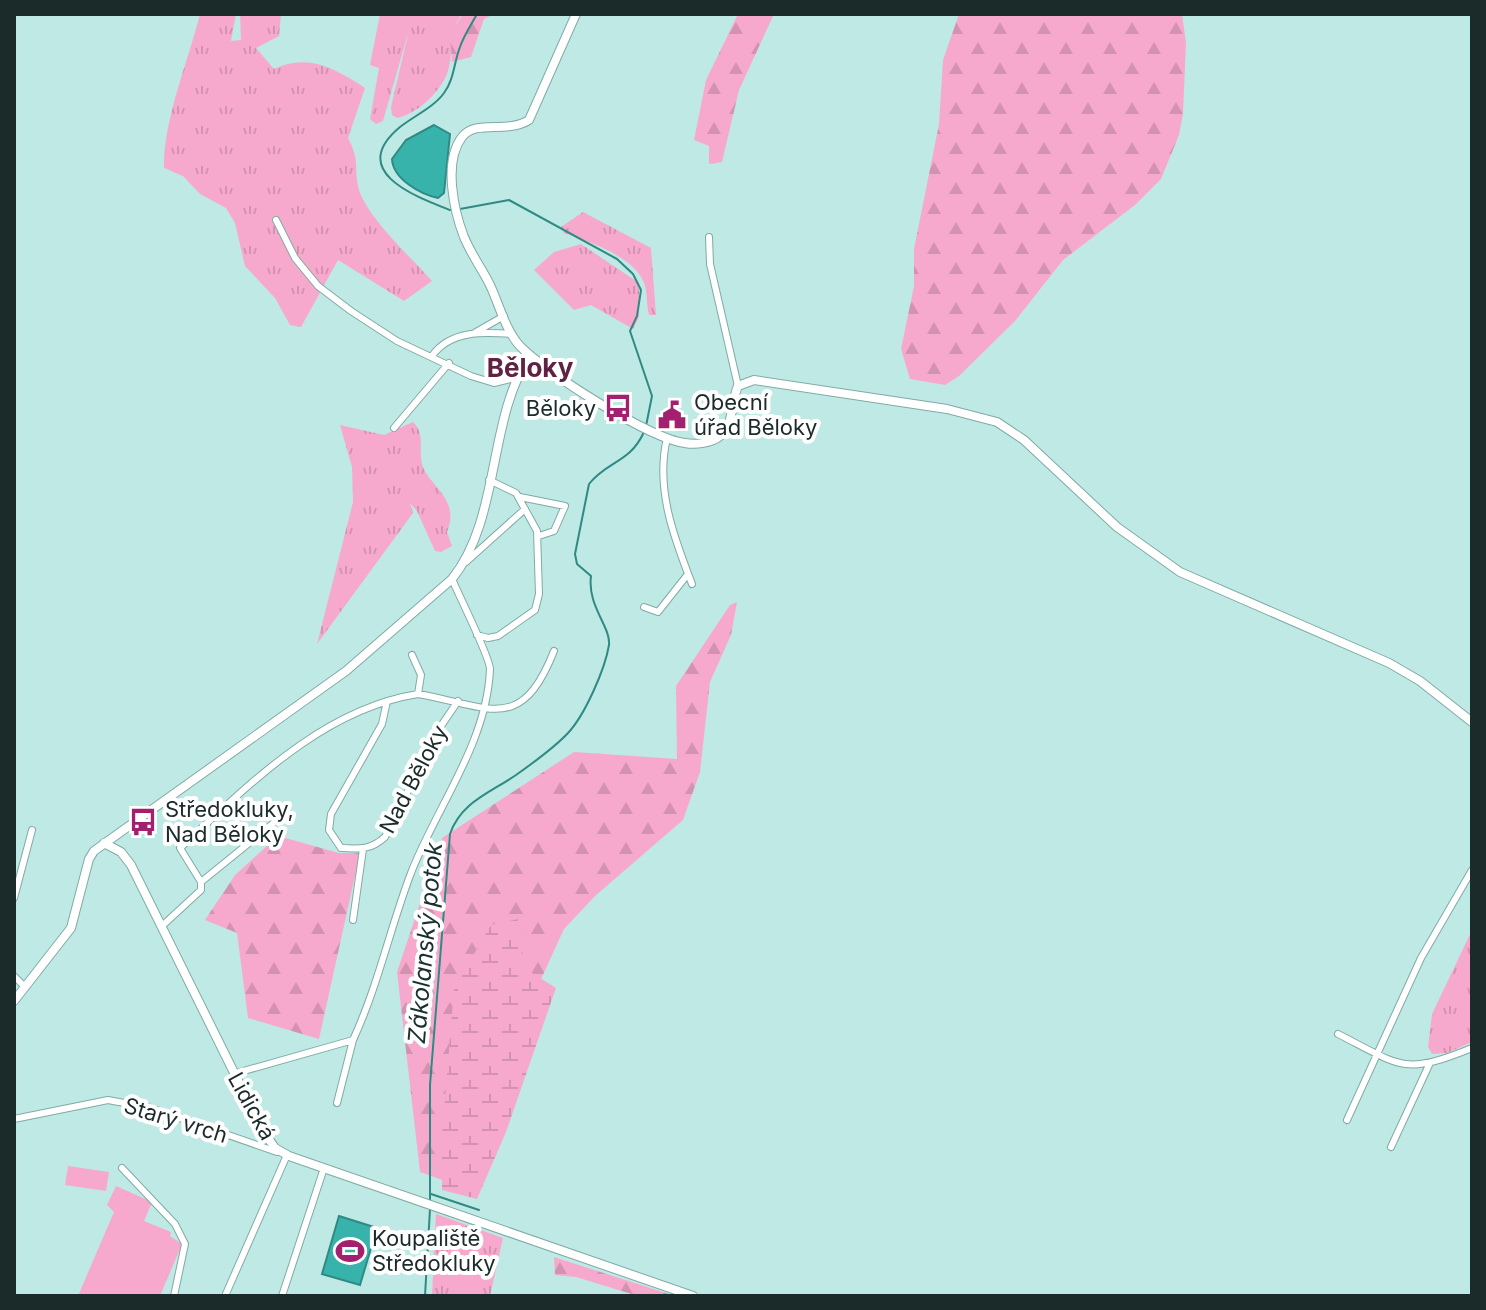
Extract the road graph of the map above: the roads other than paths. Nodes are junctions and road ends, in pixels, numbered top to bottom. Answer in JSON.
{"nodes":[{"id":1,"x":576,"y":14,"type":"edge"},
{"id":2,"x":276,"y":220,"type":"dead end"},
{"id":3,"x":709,"y":237,"type":"dead end"},
{"id":4,"x":504,"y":316,"type":"junction"},
{"id":5,"x":476,"y":332,"type":"junction"},
{"id":6,"x":512,"y":334,"type":"junction"},
{"id":7,"x":530,"y":355,"type":"junction"},
{"id":8,"x":432,"y":356,"type":"junction"},
{"id":9,"x":449,"y":363,"type":"junction"},
{"id":10,"x":515,"y":378,"type":"junction"},
{"id":11,"x":738,"y":386,"type":"junction"},
{"id":12,"x":394,"y":428,"type":"dead end"},
{"id":13,"x":667,"y":438,"type":"junction"},
{"id":14,"x":489,"y":480,"type":"junction"},
{"id":15,"x":519,"y":497,"type":"junction"},
{"id":16,"x":525,"y":509,"type":"junction"},
{"id":17,"x":539,"y":536,"type":"junction"},
{"id":18,"x":464,"y":565,"type":"junction"},
{"id":19,"x":688,"y":574,"type":"junction"},
{"id":20,"x":452,"y":579,"type":"junction"},
{"id":21,"x":692,"y":584,"type":"dead end"},
{"id":22,"x":644,"y":607,"type":"dead end"},
{"id":23,"x":477,"y":635,"type":"junction"},
{"id":24,"x":554,"y":651,"type":"dead end"},
{"id":25,"x":412,"y":655,"type":"dead end"},
{"id":26,"x":418,"y":694,"type":"junction"},
{"id":27,"x":387,"y":701,"type":"junction"},
{"id":28,"x":458,"y":701,"type":"junction"},
{"id":29,"x":485,"y":706,"type":"junction"},
{"id":30,"x":1472,"y":722,"type":"edge"},
{"id":31,"x":281,"y":817,"type":"dead end"},
{"id":32,"x":32,"y":830,"type":"dead end"},
{"id":33,"x":104,"y":843,"type":"junction"},
{"id":34,"x":363,"y":849,"type":"junction"},
{"id":35,"x":1472,"y":870,"type":"edge"},
{"id":36,"x":201,"y":882,"type":"junction"},
{"id":37,"x":14,"y":898,"type":"edge"},
{"id":38,"x":353,"y":920,"type":"dead end"},
{"id":39,"x":162,"y":926,"type":"junction"},
{"id":40,"x":14,"y":976,"type":"edge"},
{"id":41,"x":25,"y":987,"type":"junction"},
{"id":42,"x":14,"y":1001,"type":"edge"},
{"id":43,"x":1338,"y":1034,"type":"dead end"},
{"id":44,"x":353,"y":1040,"type":"junction"},
{"id":45,"x":1472,"y":1048,"type":"edge"},
{"id":46,"x":1375,"y":1053,"type":"junction"},
{"id":47,"x":1429,"y":1065,"type":"junction"},
{"id":48,"x":233,"y":1074,"type":"junction"},
{"id":49,"x":337,"y":1103,"type":"dead end"},
{"id":50,"x":14,"y":1119,"type":"edge"},
{"id":51,"x":1347,"y":1120,"type":"dead end"},
{"id":52,"x":1391,"y":1147,"type":"dead end"},
{"id":53,"x":289,"y":1156,"type":"junction"},
{"id":54,"x":122,"y":1168,"type":"dead end"},
{"id":55,"x":324,"y":1168,"type":"junction"},
{"id":56,"x":174,"y":1296,"type":"edge"},
{"id":57,"x":225,"y":1296,"type":"edge"},
{"id":58,"x":282,"y":1296,"type":"edge"},
{"id":59,"x":693,"y":1296,"type":"edge"}],
"edges":[{"from":1,"to":4,"type":"street"},
{"from":2,"to":8,"type":"street"},
{"from":3,"to":11,"type":"street"},
{"from":4,"to":5,"type":"street"},
{"from":4,"to":6,"type":"street"},
{"from":5,"to":6,"type":"street"},
{"from":5,"to":8,"type":"street"},
{"from":6,"to":7,"type":"street"},
{"from":7,"to":10,"type":"street"},
{"from":7,"to":13,"type":"street"},
{"from":8,"to":9,"type":"street"},
{"from":9,"to":10,"type":"street"},
{"from":9,"to":12,"type":"street"},
{"from":10,"to":14,"type":"street"},
{"from":11,"to":13,"type":"street"},
{"from":11,"to":30,"type":"street"},
{"from":13,"to":19,"type":"street"},
{"from":14,"to":15,"type":"street"},
{"from":14,"to":18,"type":"street"},
{"from":15,"to":16,"type":"street"},
{"from":15,"to":17,"type":"street"},
{"from":16,"to":17,"type":"street"},
{"from":16,"to":18,"type":"street"},
{"from":17,"to":23,"type":"street"},
{"from":18,"to":20,"type":"street"},
{"from":19,"to":21,"type":"street"},
{"from":19,"to":22,"type":"street"},
{"from":20,"to":23,"type":"street","name":"Nad Běloky"},
{"from":20,"to":33,"type":"street"},
{"from":23,"to":29,"type":"street","name":"Nad Běloky"},
{"from":24,"to":29,"type":"street","name":"Nad Běloky"},
{"from":25,"to":26,"type":"street"},
{"from":26,"to":27,"type":"street","name":"Nad Běloky"},
{"from":26,"to":28,"type":"street","name":"Nad Běloky"},
{"from":27,"to":34,"type":"street","name":"Nad Běloky"},
{"from":27,"to":36,"type":"street","name":"Nad Běloky"},
{"from":28,"to":29,"type":"street","name":"Nad Běloky"},
{"from":28,"to":34,"type":"street","name":"Nad Běloky"},
{"from":29,"to":44,"type":"street","name":"Nad Běloky"},
{"from":31,"to":36,"type":"street"},
{"from":32,"to":37,"type":"street"},
{"from":33,"to":39,"type":"street","name":"Lidická"},
{"from":33,"to":41,"type":"street"},
{"from":34,"to":38,"type":"street","name":"Nad Běloky"},
{"from":35,"to":46,"type":"street"},
{"from":36,"to":39,"type":"street"},
{"from":39,"to":48,"type":"street","name":"Lidická"},
{"from":40,"to":41,"type":"street"},
{"from":41,"to":42,"type":"street"},
{"from":43,"to":46,"type":"street"},
{"from":44,"to":48,"type":"street"},
{"from":44,"to":49,"type":"street","name":"Nad Běloky"},
{"from":45,"to":47,"type":"street"},
{"from":46,"to":47,"type":"street"},
{"from":46,"to":51,"type":"street"},
{"from":47,"to":52,"type":"street"},
{"from":48,"to":53,"type":"street","name":"Lidická"},
{"from":50,"to":53,"type":"street","name":"Starý vrch"},
{"from":53,"to":55,"type":"street","name":"Lidická"},
{"from":53,"to":57,"type":"street"},
{"from":54,"to":56,"type":"street"},
{"from":55,"to":58,"type":"street"},
{"from":55,"to":59,"type":"street","name":"Lidická"}]}
